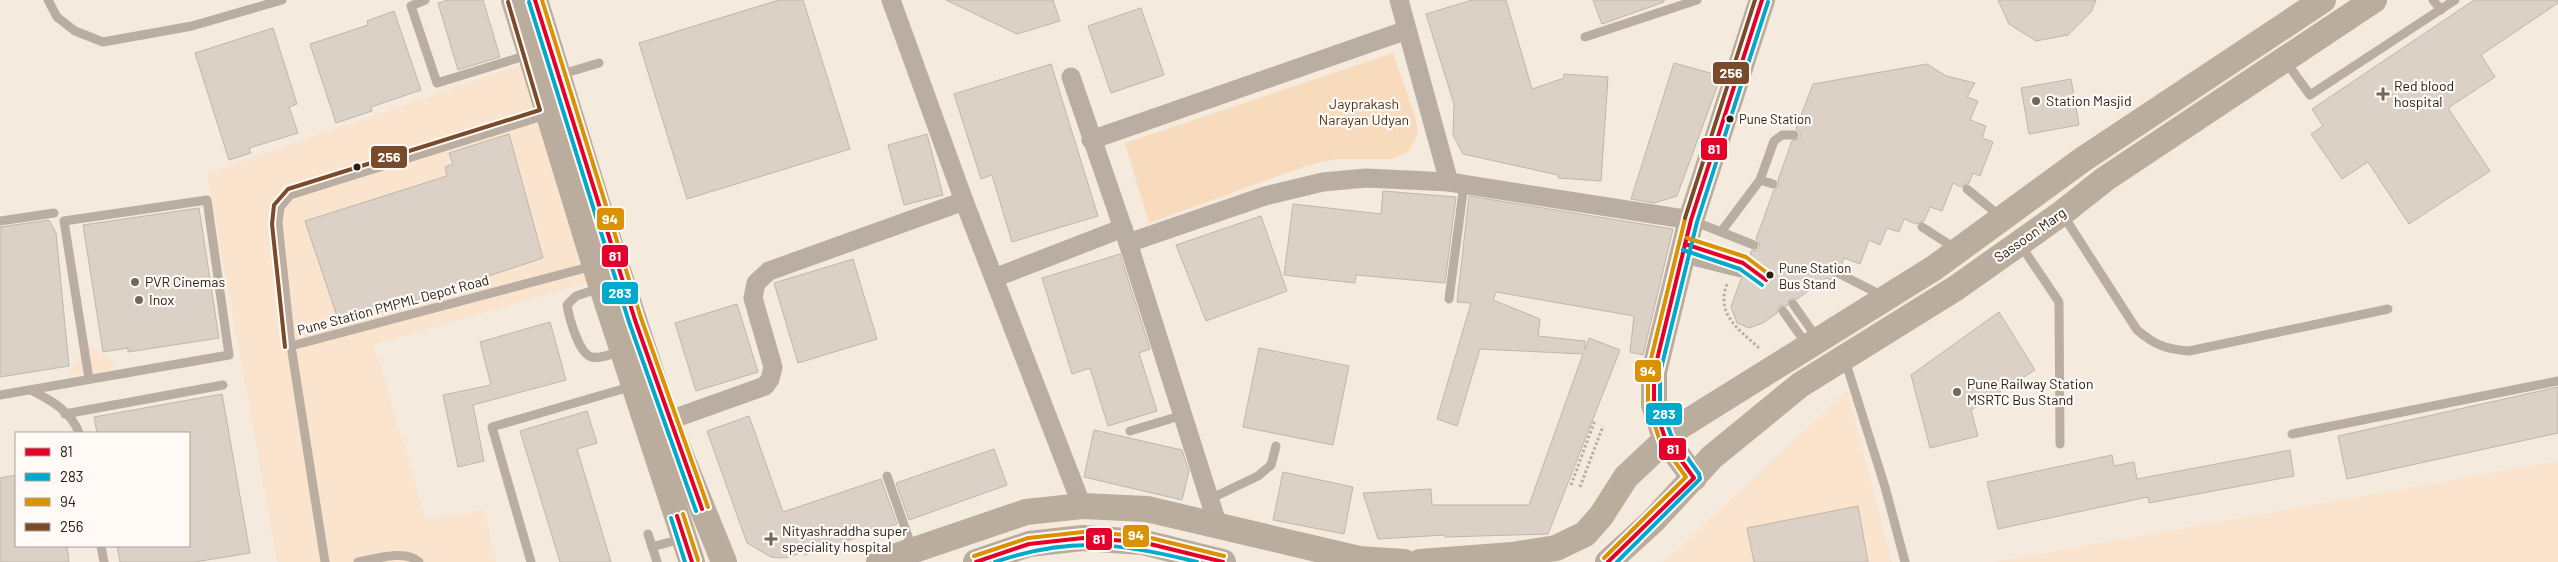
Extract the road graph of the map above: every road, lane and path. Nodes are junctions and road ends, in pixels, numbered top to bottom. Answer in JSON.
{"nodes":[{"id":1,"x":48,"y":0,"type":"edge"},
{"id":2,"x":282,"y":0,"type":"edge"},
{"id":3,"x":426,"y":0,"type":"edge"},
{"id":4,"x":514,"y":0,"type":"edge"},
{"id":5,"x":535,"y":0,"type":"edge"},
{"id":6,"x":891,"y":0,"type":"edge"},
{"id":7,"x":1398,"y":0,"type":"edge"},
{"id":8,"x":1697,"y":0,"type":"edge"},
{"id":9,"x":1762,"y":0,"type":"edge"},
{"id":10,"x":2323,"y":0,"type":"edge"},
{"id":11,"x":2374,"y":0,"type":"edge"},
{"id":12,"x":2433,"y":0,"type":"edge"},
{"id":13,"x":2455,"y":0,"type":"edge"},
{"id":14,"x":2440,"y":10,"type":"junction"},
{"id":15,"x":1407,"y":30,"type":"junction"},
{"id":16,"x":1585,"y":37,"type":"dead end"},
{"id":17,"x":530,"y":54,"type":"junction"},
{"id":18,"x":2284,"y":60,"type":"junction"},
{"id":19,"x":600,"y":63,"type":"dead end"},
{"id":20,"x":558,"y":75,"type":"junction"},
{"id":21,"x":1071,"y":77,"type":"dead end"},
{"id":22,"x":558,"y":111,"type":"junction"},
{"id":23,"x":1794,"y":135,"type":"dead end"},
{"id":24,"x":1091,"y":140,"type":"junction"},
{"id":25,"x":1760,"y":180,"type":"junction"},
{"id":26,"x":1457,"y":183,"type":"junction"},
{"id":27,"x":1773,"y":184,"type":"dead end"},
{"id":28,"x":1967,"y":189,"type":"dead end"},
{"id":29,"x":964,"y":201,"type":"junction"},
{"id":30,"x":54,"y":212,"type":"dead end"},
{"id":31,"x":2062,"y":213,"type":"junction"},
{"id":32,"x":2001,"y":217,"type":"junction"},
{"id":33,"x":0,"y":221,"type":"edge"},
{"id":34,"x":1922,"y":226,"type":"dead end"},
{"id":35,"x":1721,"y":232,"type":"junction"},
{"id":36,"x":1125,"y":235,"type":"junction"},
{"id":37,"x":1686,"y":241,"type":"junction"},
{"id":38,"x":2019,"y":242,"type":"junction"},
{"id":39,"x":1754,"y":245,"type":"dead end"},
{"id":40,"x":1958,"y":251,"type":"junction"},
{"id":41,"x":1743,"y":263,"type":"dead end"},
{"id":42,"x":604,"y":271,"type":"junction"},
{"id":43,"x":1736,"y":272,"type":"joint"},
{"id":44,"x":1838,"y":273,"type":"dead end"},
{"id":45,"x":994,"y":278,"type":"junction"},
{"id":46,"x":1886,"y":298,"type":"junction"},
{"id":47,"x":1449,"y":299,"type":"dead end"},
{"id":48,"x":1792,"y":304,"type":"dead end"},
{"id":49,"x":2388,"y":309,"type":"dead end"},
{"id":50,"x":1783,"y":311,"type":"dead end"},
{"id":51,"x":1813,"y":342,"type":"junction"},
{"id":52,"x":291,"y":346,"type":"junction"},
{"id":53,"x":622,"y":350,"type":"junction"},
{"id":54,"x":1844,"y":358,"type":"junction"},
{"id":55,"x":1776,"y":366,"type":"junction"},
{"id":56,"x":89,"y":379,"type":"junction"},
{"id":57,"x":2558,"y":381,"type":"edge"},
{"id":58,"x":223,"y":385,"type":"dead end"},
{"id":59,"x":635,"y":386,"type":"junction"},
{"id":60,"x":31,"y":390,"type":"junction"},
{"id":61,"x":0,"y":395,"type":"edge"},
{"id":62,"x":66,"y":414,"type":"junction"},
{"id":63,"x":1183,"y":414,"type":"junction"},
{"id":64,"x":668,"y":420,"type":"junction"},
{"id":65,"x":1595,"y":420,"type":"dead end"},
{"id":66,"x":1603,"y":426,"type":"dead end"},
{"id":67,"x":1130,"y":431,"type":"dead end"},
{"id":68,"x":78,"y":432,"type":"edge"},
{"id":69,"x":2292,"y":434,"type":"dead end"},
{"id":70,"x":1665,"y":438,"type":"junction"},
{"id":71,"x":2060,"y":444,"type":"dead end"},
{"id":72,"x":1276,"y":446,"type":"dead end"},
{"id":73,"x":887,"y":476,"type":"dead end"},
{"id":74,"x":1694,"y":478,"type":"junction"},
{"id":75,"x":1571,"y":485,"type":"dead end"},
{"id":76,"x":1580,"y":487,"type":"dead end"},
{"id":77,"x":1210,"y":499,"type":"junction"},
{"id":78,"x":1082,"y":506,"type":"junction"},
{"id":79,"x":1218,"y":526,"type":"junction"},
{"id":80,"x":648,"y":534,"type":"dead end"},
{"id":81,"x":101,"y":547,"type":"edge"},
{"id":82,"x":652,"y":547,"type":"junction"},
{"id":83,"x":688,"y":550,"type":"edge"},
{"id":84,"x":913,"y":550,"type":"junction"},
{"id":85,"x":1217,"y":561,"type":"edge"},
{"id":86,"x":104,"y":562,"type":"edge"},
{"id":87,"x":325,"y":562,"type":"edge"},
{"id":88,"x":358,"y":562,"type":"edge"},
{"id":89,"x":420,"y":562,"type":"edge"},
{"id":90,"x":531,"y":562,"type":"edge"},
{"id":91,"x":657,"y":562,"type":"edge"},
{"id":92,"x":724,"y":562,"type":"edge"},
{"id":93,"x":879,"y":562,"type":"edge"},
{"id":94,"x":976,"y":562,"type":"edge"},
{"id":95,"x":1404,"y":562,"type":"edge"},
{"id":96,"x":1420,"y":562,"type":"edge"},
{"id":97,"x":1608,"y":562,"type":"edge"},
{"id":98,"x":1905,"y":562,"type":"edge"}],
"edges":[{"from":1,"to":2,"type":"lane"},
{"from":3,"to":17,"type":"lane"},
{"from":4,"to":17,"type":"main road"},
{"from":5,"to":20,"type":"main road"},
{"from":6,"to":29,"type":"street"},
{"from":7,"to":15,"type":"street"},
{"from":8,"to":16,"type":"lane"},
{"from":9,"to":37,"type":"main road"},
{"from":10,"to":32,"type":"main road"},
{"from":11,"to":18,"type":"main road","name":"Sassoon Marg"},
{"from":12,"to":14,"type":"lane"},
{"from":13,"to":14,"type":"lane"},
{"from":14,"to":18,"type":"lane"},
{"from":15,"to":24,"type":"street"},
{"from":15,"to":26,"type":"street"},
{"from":17,"to":22,"type":"main road"},
{"from":18,"to":31,"type":"main road","name":"Sassoon Marg"},
{"from":19,"to":20,"type":"lane"},
{"from":20,"to":22,"type":"main road"},
{"from":21,"to":24,"type":"street"},
{"from":22,"to":42,"type":"main road"},
{"from":22,"to":52,"type":"lane","name":"Pune Station PMPML Depot Road"},
{"from":23,"to":25,"type":"lane"},
{"from":24,"to":36,"type":"street"},
{"from":25,"to":27,"type":"lane"},
{"from":25,"to":35,"type":"lane"},
{"from":26,"to":36,"type":"street"},
{"from":26,"to":37,"type":"street"},
{"from":26,"to":47,"type":"lane"},
{"from":28,"to":32,"type":"lane"},
{"from":29,"to":45,"type":"street"},
{"from":29,"to":64,"type":"street"},
{"from":30,"to":33,"type":"lane"},
{"from":31,"to":38,"type":"main road","name":"Sassoon Marg"},
{"from":31,"to":49,"type":"lane"},
{"from":32,"to":40,"type":"main road"},
{"from":34,"to":40,"type":"lane"},
{"from":35,"to":37,"type":"lane"},
{"from":35,"to":39,"type":"lane"},
{"from":36,"to":45,"type":"street"},
{"from":36,"to":63,"type":"street"},
{"from":37,"to":41,"type":"lane"},
{"from":37,"to":43,"type":"lane"},
{"from":37,"to":70,"type":"main road"},
{"from":38,"to":54,"type":"main road","name":"Sassoon Marg"},
{"from":38,"to":71,"type":"lane"},
{"from":40,"to":46,"type":"main road"},
{"from":42,"to":52,"type":"lane","name":"Pune Station PMPML Depot Road"},
{"from":42,"to":53,"type":"main road"},
{"from":42,"to":53,"type":"lane"},
{"from":42,"to":64,"type":"main road"},
{"from":43,"to":55,"type":"path"},
{"from":44,"to":46,"type":"lane"},
{"from":45,"to":78,"type":"street"},
{"from":46,"to":51,"type":"main road"},
{"from":48,"to":51,"type":"lane"},
{"from":50,"to":51,"type":"lane"},
{"from":51,"to":55,"type":"main road"},
{"from":52,"to":87,"type":"lane"},
{"from":53,"to":59,"type":"main road"},
{"from":54,"to":74,"type":"main road","name":"Sassoon Marg"},
{"from":54,"to":98,"type":"lane"},
{"from":55,"to":70,"type":"main road"},
{"from":56,"to":56,"type":"lane"},
{"from":56,"to":60,"type":"lane"},
{"from":57,"to":69,"type":"lane"},
{"from":58,"to":62,"type":"lane"},
{"from":59,"to":83,"type":"main road"},
{"from":59,"to":90,"type":"lane"},
{"from":60,"to":61,"type":"lane"},
{"from":60,"to":62,"type":"lane"},
{"from":62,"to":68,"type":"lane"},
{"from":63,"to":67,"type":"lane"},
{"from":63,"to":77,"type":"street"},
{"from":64,"to":92,"type":"main road"},
{"from":65,"to":75,"type":"path"},
{"from":66,"to":76,"type":"path"},
{"from":70,"to":74,"type":"main road"},
{"from":70,"to":96,"type":"main road"},
{"from":72,"to":77,"type":"lane"},
{"from":73,"to":84,"type":"lane"},
{"from":74,"to":97,"type":"main road","name":"Sassoon Marg"},
{"from":77,"to":79,"type":"street"},
{"from":78,"to":79,"type":"main road"},
{"from":78,"to":84,"type":"main road"},
{"from":79,"to":95,"type":"main road"},
{"from":80,"to":82,"type":"lane"},
{"from":81,"to":86,"type":"lane"},
{"from":82,"to":83,"type":"lane"},
{"from":82,"to":91,"type":"lane"},
{"from":84,"to":93,"type":"main road"},
{"from":85,"to":94,"type":"main road"},
{"from":88,"to":89,"type":"lane"}]}
